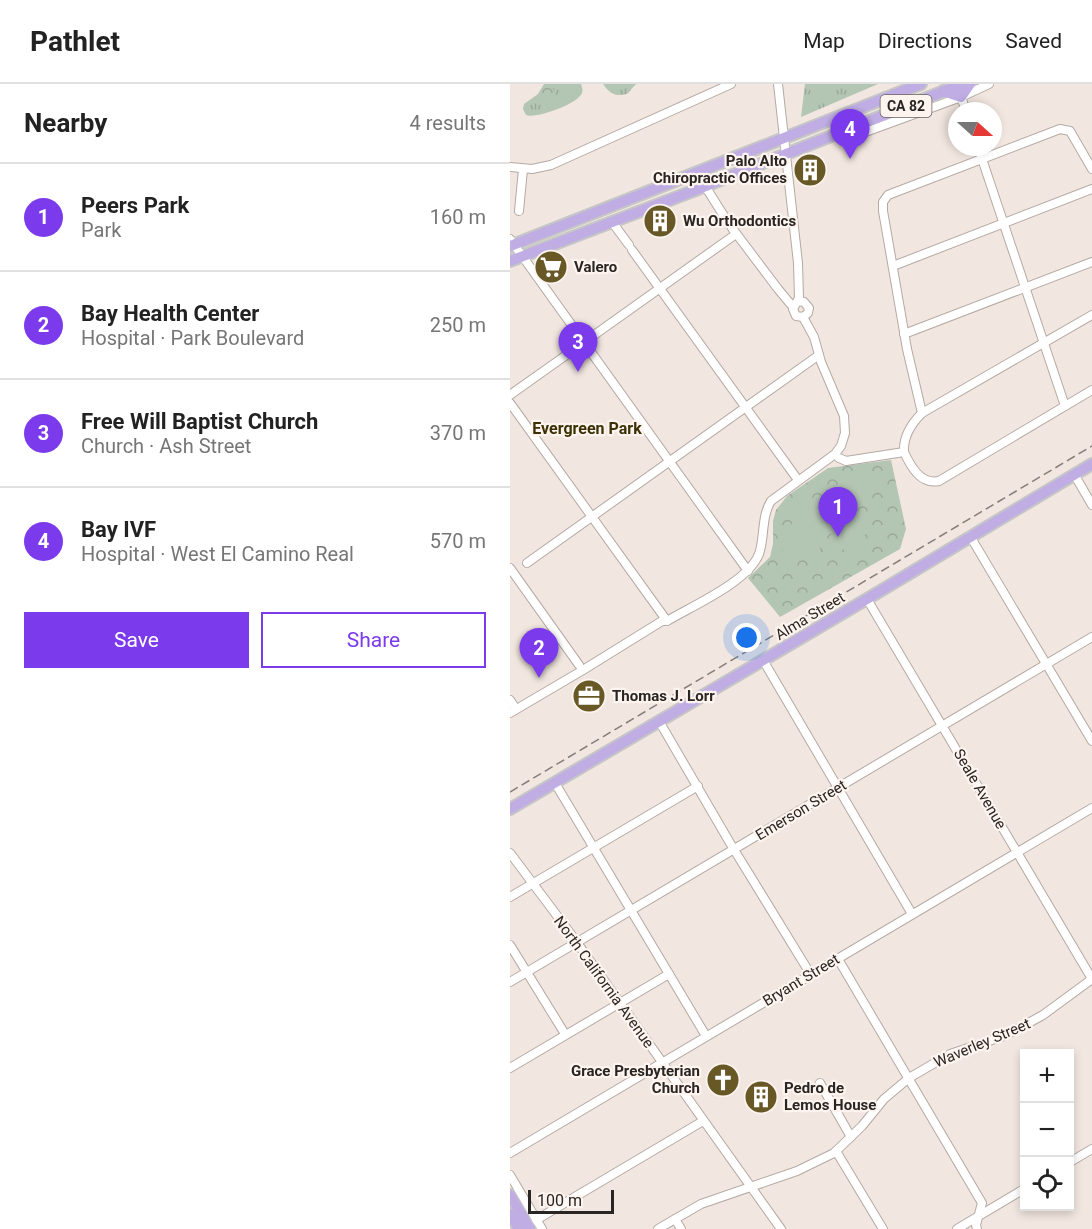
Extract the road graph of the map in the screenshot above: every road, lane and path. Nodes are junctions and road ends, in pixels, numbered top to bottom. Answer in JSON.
{"nodes":[{"id":1,"x":731,"y":84,"type":"edge"},
{"id":2,"x":778,"y":84,"type":"edge"},
{"id":3,"x":921,"y":84,"type":"edge"},
{"id":4,"x":962,"y":84,"type":"edge"},
{"id":5,"x":970,"y":84,"type":"edge"},
{"id":6,"x":988,"y":84,"type":"edge"},
{"id":7,"x":944,"y":91,"type":"junction"},
{"id":8,"x":961,"y":97,"type":"junction"},
{"id":9,"x":963,"y":102,"type":"edge"},
{"id":10,"x":849,"y":128,"type":"junction"},
{"id":11,"x":783,"y":138,"type":"junction"},
{"id":12,"x":786,"y":153,"type":"junction"},
{"id":13,"x":982,"y":158,"type":"junction"},
{"id":14,"x":510,"y":167,"type":"edge"},
{"id":15,"x":523,"y":169,"type":"junction"},
{"id":16,"x":1092,"y":169,"type":"edge"},
{"id":17,"x":705,"y":186,"type":"junction"},
{"id":18,"x":1092,"y":189,"type":"edge"},
{"id":19,"x":519,"y":211,"type":"dead end"},
{"id":20,"x":612,"y":222,"type":"junction"},
{"id":21,"x":1003,"y":223,"type":"junction"},
{"id":22,"x":732,"y":228,"type":"junction"},
{"id":23,"x":511,"y":243,"type":"edge"},
{"id":24,"x":521,"y":257,"type":"junction"},
{"id":25,"x":510,"y":261,"type":"edge"},
{"id":26,"x":1092,"y":262,"type":"edge"},
{"id":27,"x":798,"y":263,"type":"junction"},
{"id":28,"x":893,"y":266,"type":"junction"},
{"id":29,"x":660,"y":289,"type":"junction"},
{"id":30,"x":1025,"y":289,"type":"junction"},
{"id":31,"x":796,"y":304,"type":"junction"},
{"id":32,"x":808,"y":305,"type":"junction"},
{"id":33,"x":1092,"y":315,"type":"edge"},
{"id":34,"x":803,"y":317,"type":"junction"},
{"id":35,"x":904,"y":334,"type":"junction"},
{"id":36,"x":583,"y":343,"type":"junction"},
{"id":37,"x":1043,"y":344,"type":"junction"},
{"id":38,"x":572,"y":351,"type":"dead end"},
{"id":39,"x":819,"y":355,"type":"junction"},
{"id":40,"x":1092,"y":390,"type":"edge"},
{"id":41,"x":510,"y":395,"type":"edge"},
{"id":42,"x":510,"y":403,"type":"edge"},
{"id":43,"x":1065,"y":406,"type":"junction"},
{"id":44,"x":746,"y":408,"type":"junction"},
{"id":45,"x":922,"y":413,"type":"junction"},
{"id":46,"x":904,"y":452,"type":"junction"},
{"id":47,"x":839,"y":458,"type":"dead end"},
{"id":48,"x":669,"y":463,"type":"junction"},
{"id":49,"x":1092,"y":464,"type":"edge"},
{"id":50,"x":1074,"y":474,"type":"junction"},
{"id":51,"x":798,"y":480,"type":"junction"},
{"id":52,"x":1092,"y":505,"type":"edge"},
{"id":53,"x":592,"y":518,"type":"junction"},
{"id":54,"x":970,"y":536,"type":"junction"},
{"id":55,"x":527,"y":563,"type":"dead end"},
{"id":56,"x":510,"y":568,"type":"edge"},
{"id":57,"x":748,"y":571,"type":"junction"},
{"id":58,"x":867,"y":599,"type":"junction"},
{"id":59,"x":667,"y":621,"type":"junction"},
{"id":60,"x":1092,"y":638,"type":"edge"},
{"id":61,"x":763,"y":660,"type":"junction"},
{"id":62,"x":579,"y":665,"type":"dead end"},
{"id":63,"x":1047,"y":665,"type":"junction"},
{"id":64,"x":510,"y":700,"type":"edge"},
{"id":65,"x":513,"y":711,"type":"edge"},
{"id":66,"x":659,"y":721,"type":"junction"},
{"id":67,"x":944,"y":726,"type":"junction"},
{"id":68,"x":1092,"y":741,"type":"edge"},
{"id":69,"x":555,"y":783,"type":"junction"},
{"id":70,"x":698,"y":786,"type":"junction"},
{"id":71,"x":839,"y":788,"type":"junction"},
{"id":72,"x":1092,"y":808,"type":"edge"},
{"id":73,"x":510,"y":809,"type":"edge"},
{"id":74,"x":594,"y":848,"type":"junction"},
{"id":75,"x":735,"y":850,"type":"junction"},
{"id":76,"x":1017,"y":852,"type":"junction"},
{"id":77,"x":510,"y":853,"type":"edge"},
{"id":78,"x":533,"y":883,"type":"junction"},
{"id":79,"x":510,"y":897,"type":"edge"},
{"id":80,"x":632,"y":912,"type":"junction"},
{"id":81,"x":912,"y":914,"type":"junction"},
{"id":82,"x":577,"y":943,"type":"junction"},
{"id":83,"x":510,"y":945,"type":"edge"},
{"id":84,"x":838,"y":958,"type":"junction"},
{"id":85,"x":527,"y":972,"type":"junction"},
{"id":86,"x":669,"y":974,"type":"junction"},
{"id":87,"x":811,"y":975,"type":"junction"},
{"id":88,"x":1092,"y":979,"type":"edge"},
{"id":89,"x":510,"y":982,"type":"edge"},
{"id":90,"x":619,"y":1003,"type":"junction"},
{"id":91,"x":565,"y":1034,"type":"junction"},
{"id":92,"x":706,"y":1036,"type":"junction"},
{"id":93,"x":663,"y":1063,"type":"junction"},
{"id":94,"x":510,"y":1068,"type":"edge"},
{"id":95,"x":909,"y":1078,"type":"junction"},
{"id":96,"x":820,"y":1083,"type":"dead end"},
{"id":97,"x":703,"y":1121,"type":"junction"},
{"id":98,"x":851,"y":1137,"type":"junction"},
{"id":99,"x":1092,"y":1149,"type":"edge"},
{"id":100,"x":836,"y":1151,"type":"junction"},
{"id":101,"x":510,"y":1153,"type":"edge"},
{"id":102,"x":1074,"y":1160,"type":"edge"},
{"id":103,"x":510,"y":1175,"type":"edge"},
{"id":104,"x":751,"y":1187,"type":"junction"},
{"id":105,"x":1020,"y":1191,"type":"edge"},
{"id":106,"x":510,"y":1195,"type":"edge"},
{"id":107,"x":510,"y":1214,"type":"edge"},
{"id":108,"x":978,"y":1216,"type":"junction"},
{"id":109,"x":675,"y":1219,"type":"junction"},
{"id":110,"x":533,"y":1225,"type":"edge"},
{"id":111,"x":519,"y":1229,"type":"edge"},
{"id":112,"x":542,"y":1229,"type":"edge"},
{"id":113,"x":658,"y":1229,"type":"edge"},
{"id":114,"x":681,"y":1229,"type":"edge"},
{"id":115,"x":781,"y":1229,"type":"edge"},
{"id":116,"x":882,"y":1229,"type":"edge"},
{"id":117,"x":957,"y":1229,"type":"edge"},
{"id":118,"x":977,"y":1229,"type":"edge"}],
"edges":[{"from":1,"to":15,"type":"street"},
{"from":2,"to":11,"type":"street"},
{"from":3,"to":11,"type":"main road","number":"CA 82"},
{"from":4,"to":7,"type":"main road","number":"CA 82"},
{"from":5,"to":8,"type":"main road"},
{"from":6,"to":8,"type":"street"},
{"from":7,"to":8,"type":"main road"},
{"from":7,"to":10,"type":"main road","number":"CA 82"},
{"from":8,"to":9,"type":"street"},
{"from":8,"to":10,"type":"street"},
{"from":10,"to":12,"type":"main road","number":"CA 82"},
{"from":11,"to":12,"type":"street"},
{"from":11,"to":23,"type":"main road","number":"CA 82"},
{"from":12,"to":17,"type":"main road","number":"CA 82"},
{"from":12,"to":27,"type":"street"},
{"from":13,"to":16,"type":"street"},
{"from":13,"to":21,"type":"street"},
{"from":13,"to":28,"type":"street"},
{"from":14,"to":15,"type":"street"},
{"from":15,"to":19,"type":"street"},
{"from":17,"to":20,"type":"main road","number":"CA 82"},
{"from":17,"to":22,"type":"street"},
{"from":18,"to":21,"type":"street"},
{"from":20,"to":24,"type":"main road","number":"CA 82"},
{"from":20,"to":29,"type":"street"},
{"from":21,"to":28,"type":"street"},
{"from":21,"to":30,"type":"street"},
{"from":22,"to":29,"type":"street"},
{"from":22,"to":31,"type":"street"},
{"from":23,"to":24,"type":"street"},
{"from":24,"to":25,"type":"main road","number":"CA 82"},
{"from":24,"to":36,"type":"street"},
{"from":26,"to":30,"type":"street"},
{"from":27,"to":31,"type":"street"},
{"from":27,"to":32,"type":"street"},
{"from":28,"to":35,"type":"street"},
{"from":29,"to":36,"type":"street"},
{"from":29,"to":44,"type":"street"},
{"from":30,"to":35,"type":"street"},
{"from":30,"to":37,"type":"street"},
{"from":31,"to":32,"type":"street"},
{"from":31,"to":34,"type":"street"},
{"from":32,"to":34,"type":"street"},
{"from":33,"to":37,"type":"street"},
{"from":34,"to":39,"type":"street"},
{"from":35,"to":45,"type":"street"},
{"from":36,"to":48,"type":"street"},
{"from":37,"to":43,"type":"street"},
{"from":37,"to":45,"type":"street"},
{"from":38,"to":41,"type":"street"},
{"from":39,"to":44,"type":"street"},
{"from":39,"to":51,"type":"street"},
{"from":40,"to":43,"type":"street"},
{"from":42,"to":53,"type":"street"},
{"from":43,"to":46,"type":"street"},
{"from":44,"to":48,"type":"street"},
{"from":44,"to":51,"type":"street"},
{"from":45,"to":46,"type":"street"},
{"from":46,"to":47,"type":"street"},
{"from":48,"to":53,"type":"street"},
{"from":48,"to":57,"type":"street"},
{"from":49,"to":50,"type":"main road","name":"Alma Street"},
{"from":50,"to":52,"type":"street"},
{"from":50,"to":54,"type":"main road","name":"Alma Street"},
{"from":51,"to":57,"type":"street"},
{"from":53,"to":55,"type":"street"},
{"from":53,"to":59,"type":"street"},
{"from":54,"to":58,"type":"main road","name":"Alma Street"},
{"from":54,"to":63,"type":"street"},
{"from":56,"to":62,"type":"street"},
{"from":57,"to":59,"type":"street"},
{"from":58,"to":61,"type":"main road","name":"Alma Street"},
{"from":58,"to":67,"type":"street","name":"Seale Avenue"},
{"from":59,"to":65,"type":"street"},
{"from":60,"to":63,"type":"street","name":"Emerson Street"},
{"from":61,"to":66,"type":"main road","name":"Alma Street"},
{"from":61,"to":71,"type":"street"},
{"from":63,"to":67,"type":"street","name":"Emerson Street"},
{"from":63,"to":68,"type":"street"},
{"from":64,"to":65,"type":"street"},
{"from":66,"to":69,"type":"main road","name":"Alma Street"},
{"from":66,"to":70,"type":"street"},
{"from":67,"to":71,"type":"street","name":"Emerson Street"},
{"from":67,"to":76,"type":"street","name":"Seale Avenue"},
{"from":69,"to":73,"type":"main road","name":"Alma Street"},
{"from":69,"to":74,"type":"street"},
{"from":70,"to":74,"type":"street"},
{"from":70,"to":75,"type":"street"},
{"from":71,"to":75,"type":"street","name":"Emerson Street"},
{"from":71,"to":81,"type":"street"},
{"from":72,"to":76,"type":"street","name":"Bryant Street"},
{"from":74,"to":78,"type":"street"},
{"from":74,"to":80,"type":"street"},
{"from":75,"to":80,"type":"street","name":"Emerson Street"},
{"from":75,"to":87,"type":"street"},
{"from":76,"to":81,"type":"street","name":"Bryant Street"},
{"from":76,"to":88,"type":"street","name":"Seale Avenue"},
{"from":77,"to":78,"type":"street","name":"North California Avenue"},
{"from":78,"to":79,"type":"street"},
{"from":78,"to":82,"type":"street","name":"North California Avenue"},
{"from":80,"to":82,"type":"street","name":"Emerson Street"},
{"from":80,"to":86,"type":"street"},
{"from":81,"to":84,"type":"street","name":"Bryant Street"},
{"from":82,"to":85,"type":"street","name":"Emerson Street"},
{"from":82,"to":90,"type":"street","name":"North California Avenue"},
{"from":83,"to":85,"type":"street"},
{"from":84,"to":87,"type":"street","name":"Bryant Street"},
{"from":84,"to":95,"type":"street"},
{"from":85,"to":89,"type":"street","name":"Emerson Street"},
{"from":85,"to":91,"type":"street"},
{"from":86,"to":90,"type":"street"},
{"from":86,"to":92,"type":"street"},
{"from":87,"to":92,"type":"street","name":"Bryant Street"},
{"from":88,"to":95,"type":"street","name":"Waverley Street"},
{"from":90,"to":91,"type":"street"},
{"from":90,"to":93,"type":"street","name":"North California Avenue"},
{"from":91,"to":94,"type":"street"},
{"from":92,"to":93,"type":"street","name":"Bryant Street"},
{"from":93,"to":97,"type":"street","name":"North California Avenue"},
{"from":93,"to":101,"type":"street","name":"Bryant Street"},
{"from":95,"to":98,"type":"street","name":"Waverley Street"},
{"from":95,"to":108,"type":"street"},
{"from":96,"to":98,"type":"street"},
{"from":97,"to":104,"type":"street","name":"North California Avenue"},
{"from":97,"to":110,"type":"street"},
{"from":98,"to":100,"type":"street","name":"Waverley Street"},
{"from":99,"to":102,"type":"street"},
{"from":100,"to":104,"type":"street","name":"Waverley Street"},
{"from":100,"to":116,"type":"street"},
{"from":103,"to":110,"type":"street"},
{"from":104,"to":109,"type":"street","name":"Waverley Street"},
{"from":104,"to":115,"type":"street","name":"North California Avenue"},
{"from":105,"to":108,"type":"street"},
{"from":106,"to":110,"type":"main road"},
{"from":107,"to":111,"type":"main road"},
{"from":108,"to":117,"type":"street"},
{"from":108,"to":118,"type":"street"},
{"from":109,"to":113,"type":"street","name":"Waverley Street"},
{"from":109,"to":114,"type":"street"},
{"from":110,"to":112,"type":"street"}]}
